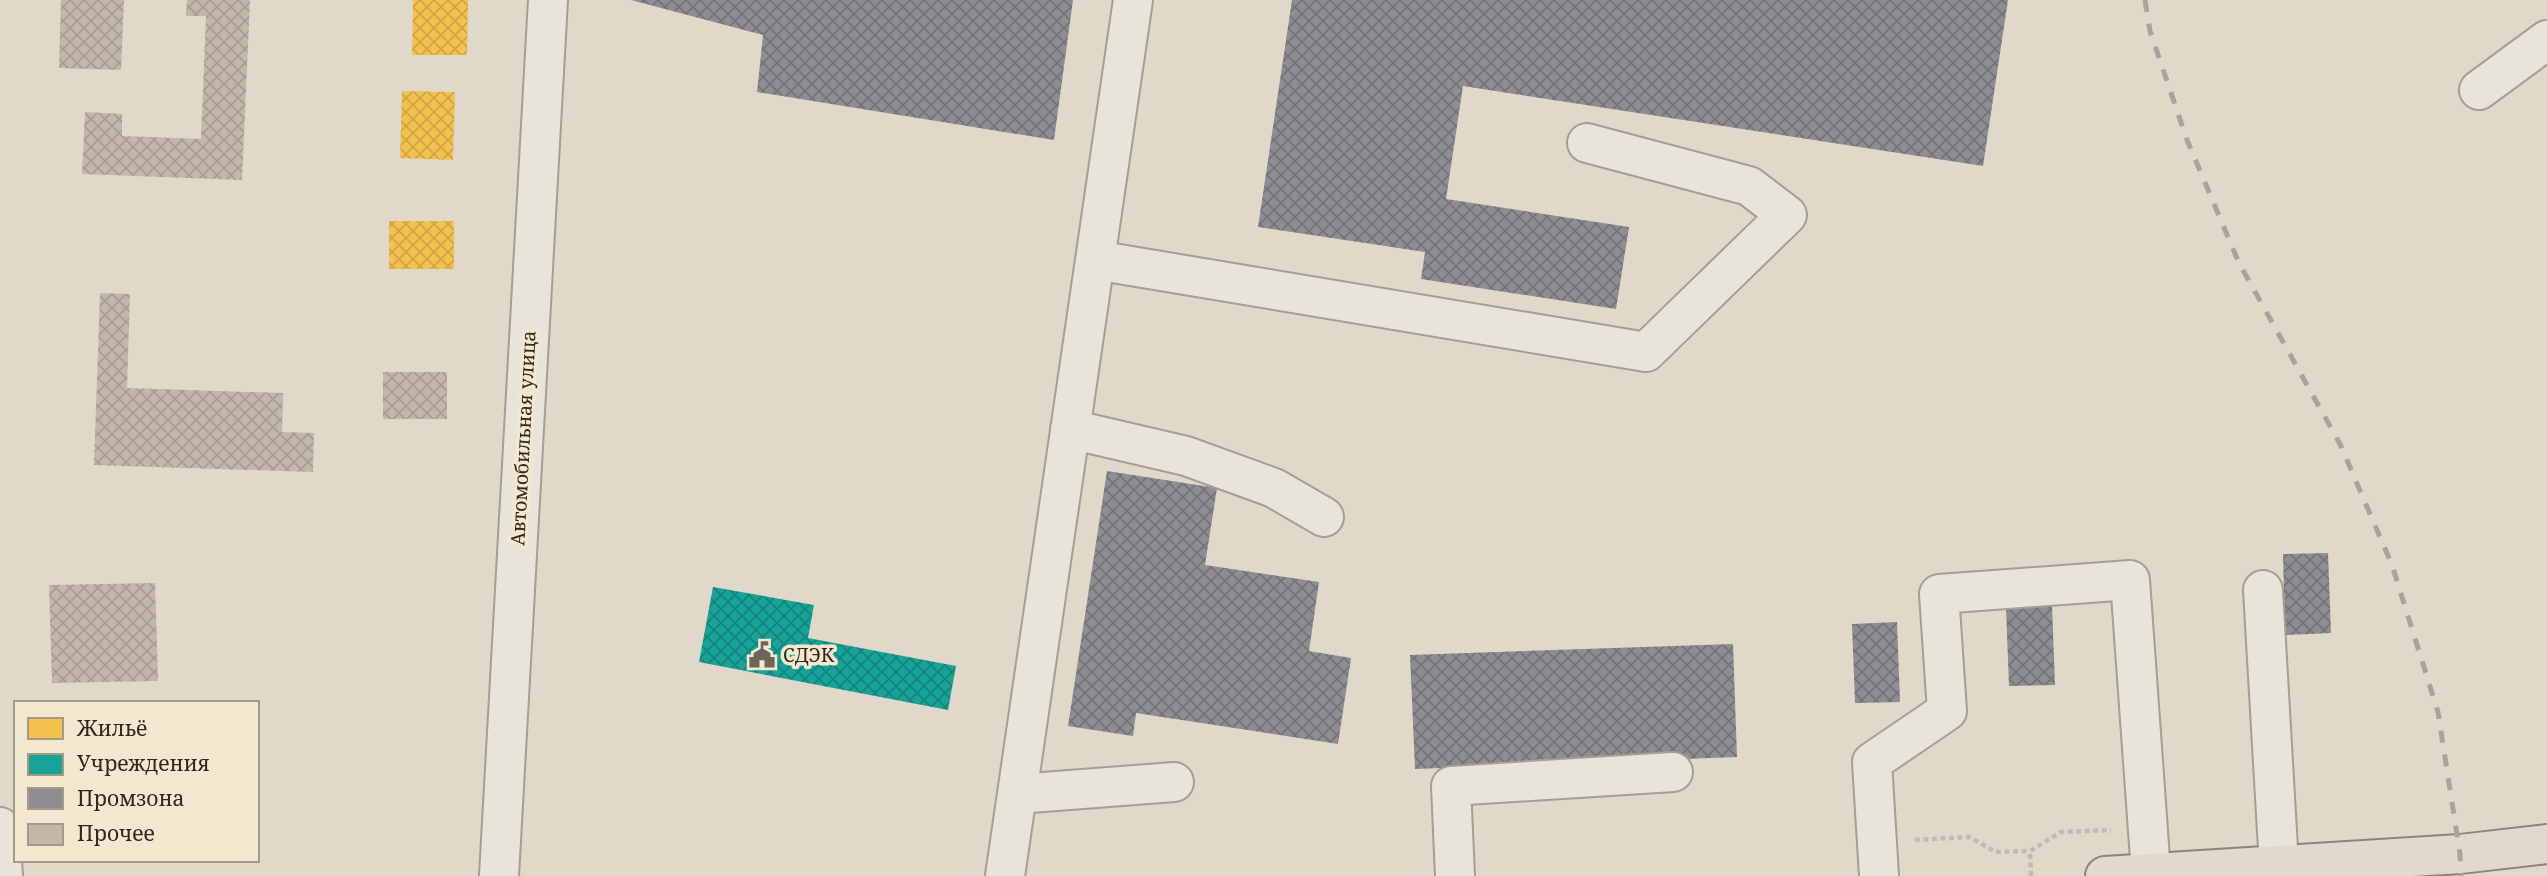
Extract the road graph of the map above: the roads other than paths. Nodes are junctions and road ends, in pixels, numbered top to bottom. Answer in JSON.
{"nodes":[{"id":1,"x":548,"y":0,"type":"edge"},
{"id":2,"x":1133,"y":0,"type":"edge"},
{"id":3,"x":2547,"y":40,"type":"edge"},
{"id":4,"x":2479,"y":90,"type":"dead end"},
{"id":5,"x":1587,"y":144,"type":"dead end"},
{"id":6,"x":1095,"y":260,"type":"junction"},
{"id":7,"x":1070,"y":429,"type":"junction"},
{"id":8,"x":1324,"y":517,"type":"dead end"},
{"id":9,"x":2263,"y":590,"type":"dead end"},
{"id":10,"x":1673,"y":772,"type":"dead end"},
{"id":11,"x":1174,"y":782,"type":"dead end"},
{"id":12,"x":1017,"y":794,"type":"junction"},
{"id":13,"x":0,"y":827,"type":"edge"},
{"id":14,"x":2547,"y":844,"type":"edge"},
{"id":15,"x":1878,"y":859,"type":"edge"},
{"id":16,"x":2257,"y":870,"type":"edge"},
{"id":17,"x":2151,"y":873,"type":"junction"},
{"id":18,"x":3,"y":876,"type":"edge"},
{"id":19,"x":499,"y":876,"type":"edge"},
{"id":20,"x":1005,"y":876,"type":"edge"},
{"id":21,"x":1455,"y":876,"type":"edge"},
{"id":22,"x":2105,"y":876,"type":"edge"}],
"edges":[{"from":1,"to":19,"type":"street","name":"Автомобильная улица"},
{"from":2,"to":6,"type":"street"},
{"from":3,"to":4,"type":"street"},
{"from":5,"to":6,"type":"street"},
{"from":6,"to":7,"type":"street"},
{"from":7,"to":8,"type":"street"},
{"from":7,"to":12,"type":"street"},
{"from":9,"to":16,"type":"street"},
{"from":10,"to":21,"type":"street"},
{"from":11,"to":12,"type":"street"},
{"from":12,"to":20,"type":"street"},
{"from":13,"to":18,"type":"street"},
{"from":14,"to":16,"type":"main road"},
{"from":15,"to":17,"type":"street"},
{"from":16,"to":17,"type":"main road"},
{"from":17,"to":22,"type":"main road"}]}
